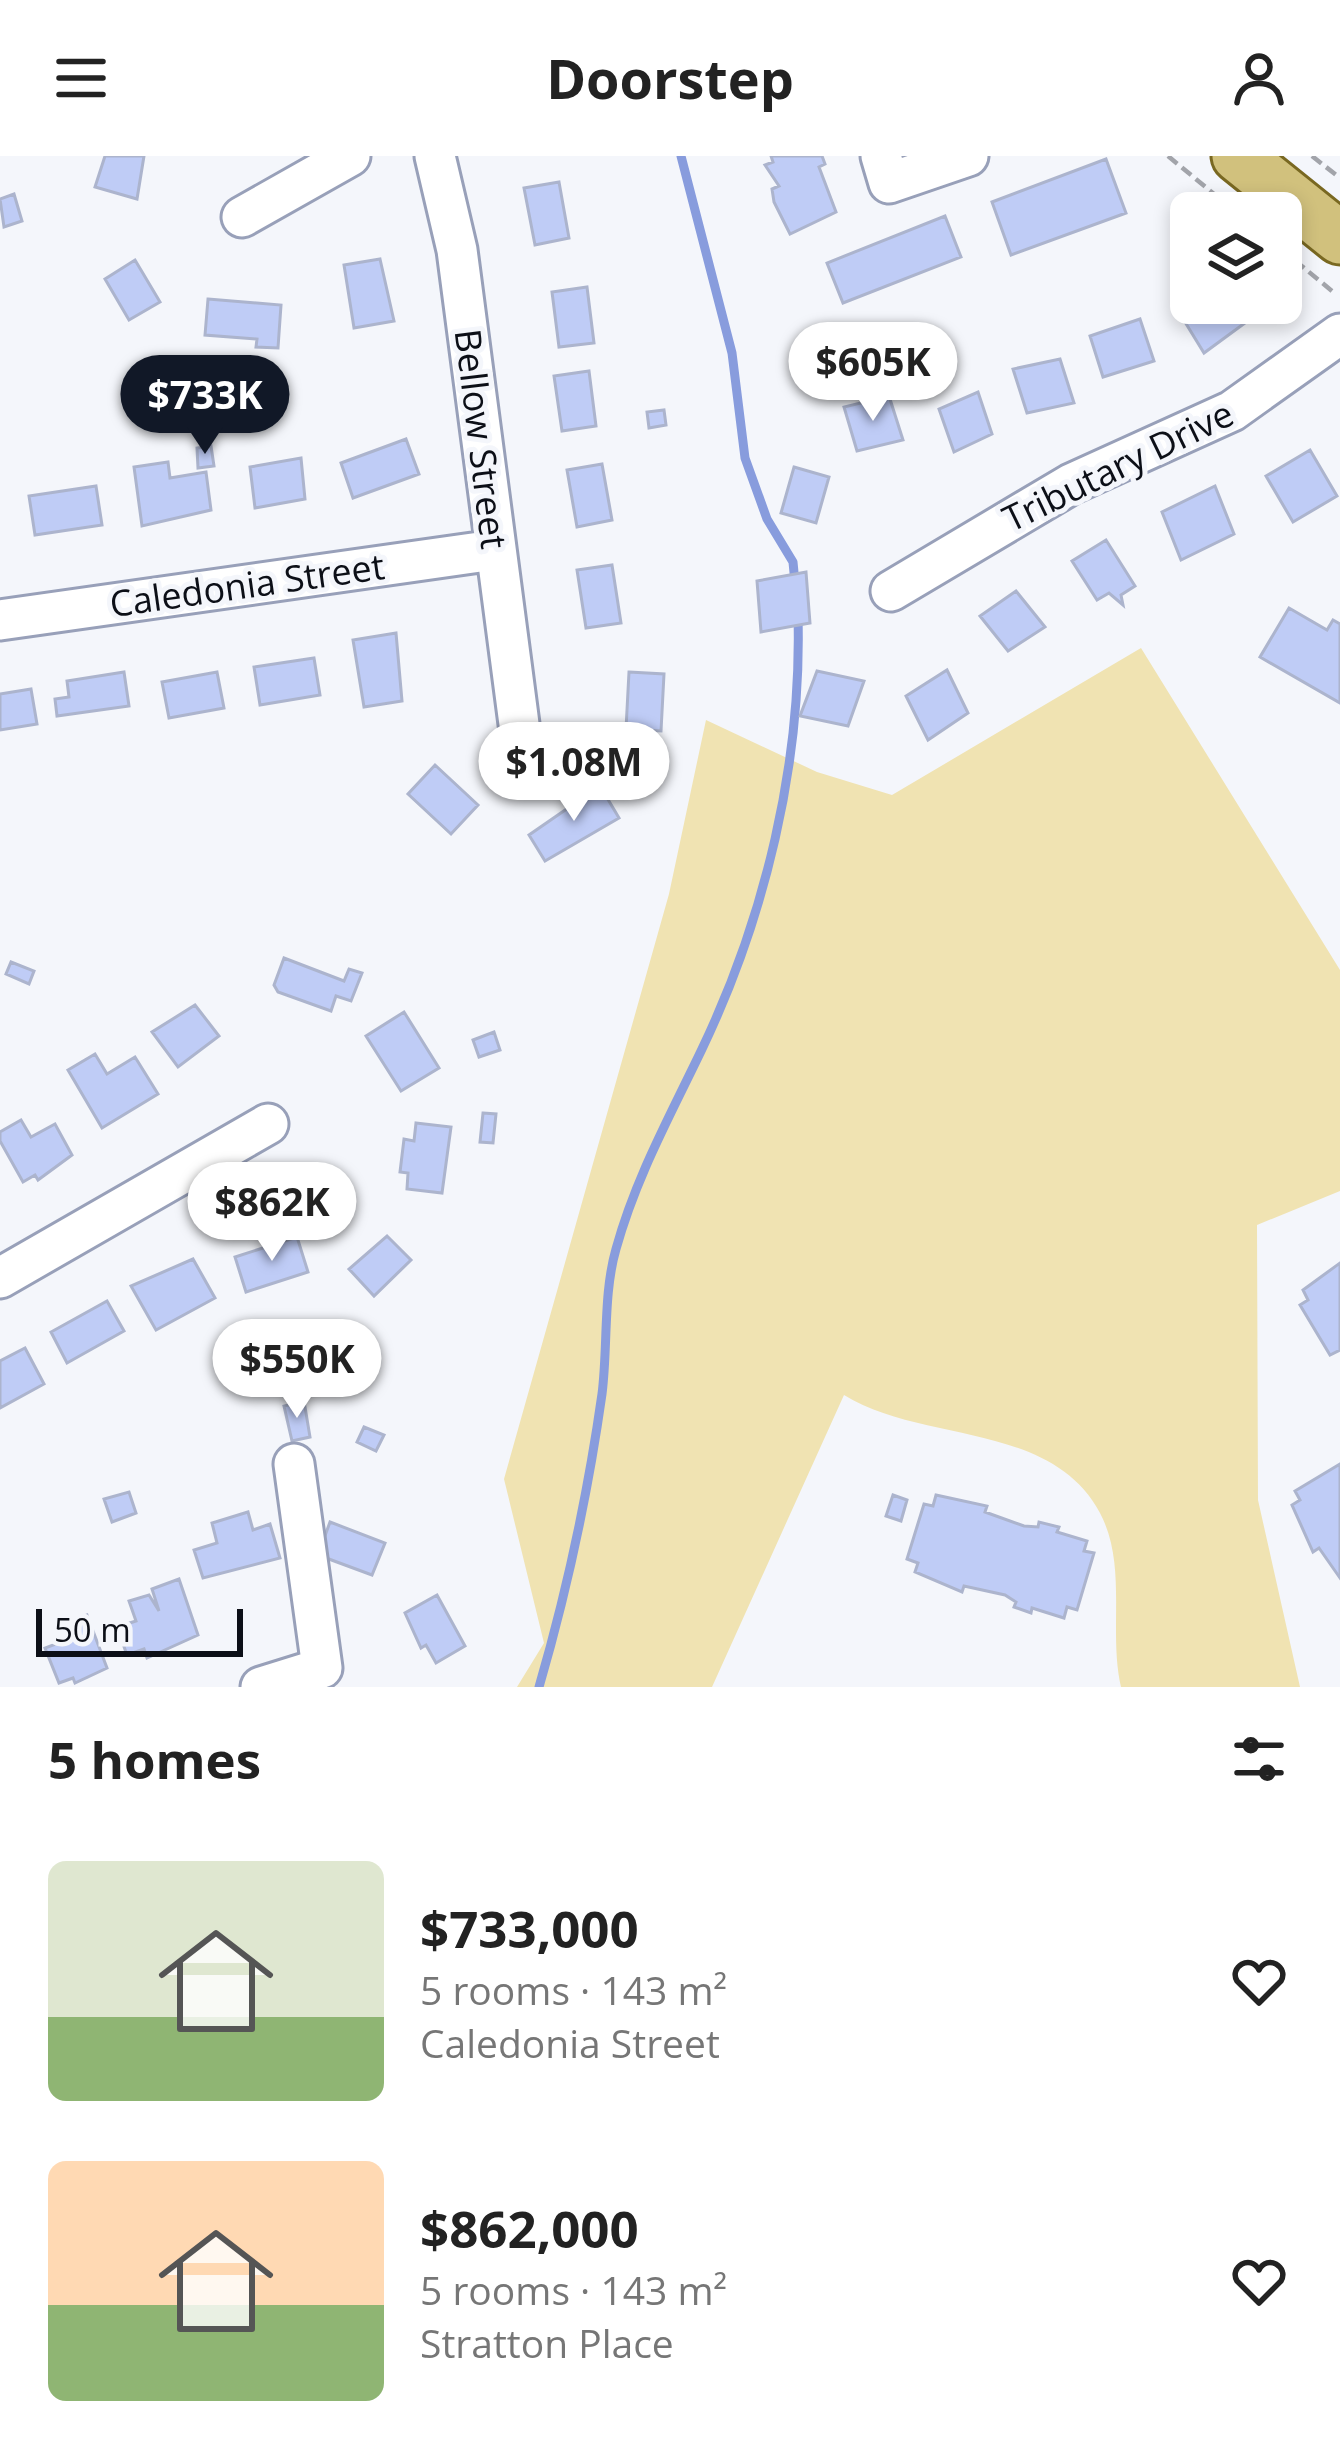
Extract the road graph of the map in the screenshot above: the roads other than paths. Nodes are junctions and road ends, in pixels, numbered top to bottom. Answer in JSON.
{"nodes":[{"id":1,"x":350,"y":156,"type":"edge"},
{"id":2,"x":435,"y":156,"type":"edge"},
{"id":3,"x":881,"y":156,"type":"edge"},
{"id":4,"x":968,"y":156,"type":"edge"},
{"id":5,"x":1238,"y":156,"type":"edge"},
{"id":6,"x":242,"y":217,"type":"dead end"},
{"id":7,"x":1340,"y":238,"type":"edge"},
{"id":8,"x":1340,"y":334,"type":"edge"},
{"id":9,"x":494,"y":550,"type":"junction"},
{"id":10,"x":891,"y":591,"type":"dead end"},
{"id":11,"x":0,"y":620,"type":"edge"},
{"id":12,"x":520,"y":724,"type":"dead end"},
{"id":13,"x":268,"y":1124,"type":"dead end"},
{"id":14,"x":0,"y":1278,"type":"edge"},
{"id":15,"x":294,"y":1464,"type":"dead end"},
{"id":16,"x":261,"y":1687,"type":"edge"}],
"edges":[{"from":1,"to":6,"type":"street"},
{"from":2,"to":9,"type":"street","name":"Bellow Street"},
{"from":3,"to":4,"type":"street"},
{"from":5,"to":7,"type":"main road"},
{"from":8,"to":10,"type":"street","name":"Tributary Drive"},
{"from":9,"to":11,"type":"street","name":"Caledonia Street"},
{"from":9,"to":12,"type":"street","name":"Bellow Street"},
{"from":13,"to":14,"type":"street"},
{"from":15,"to":16,"type":"street"}]}
